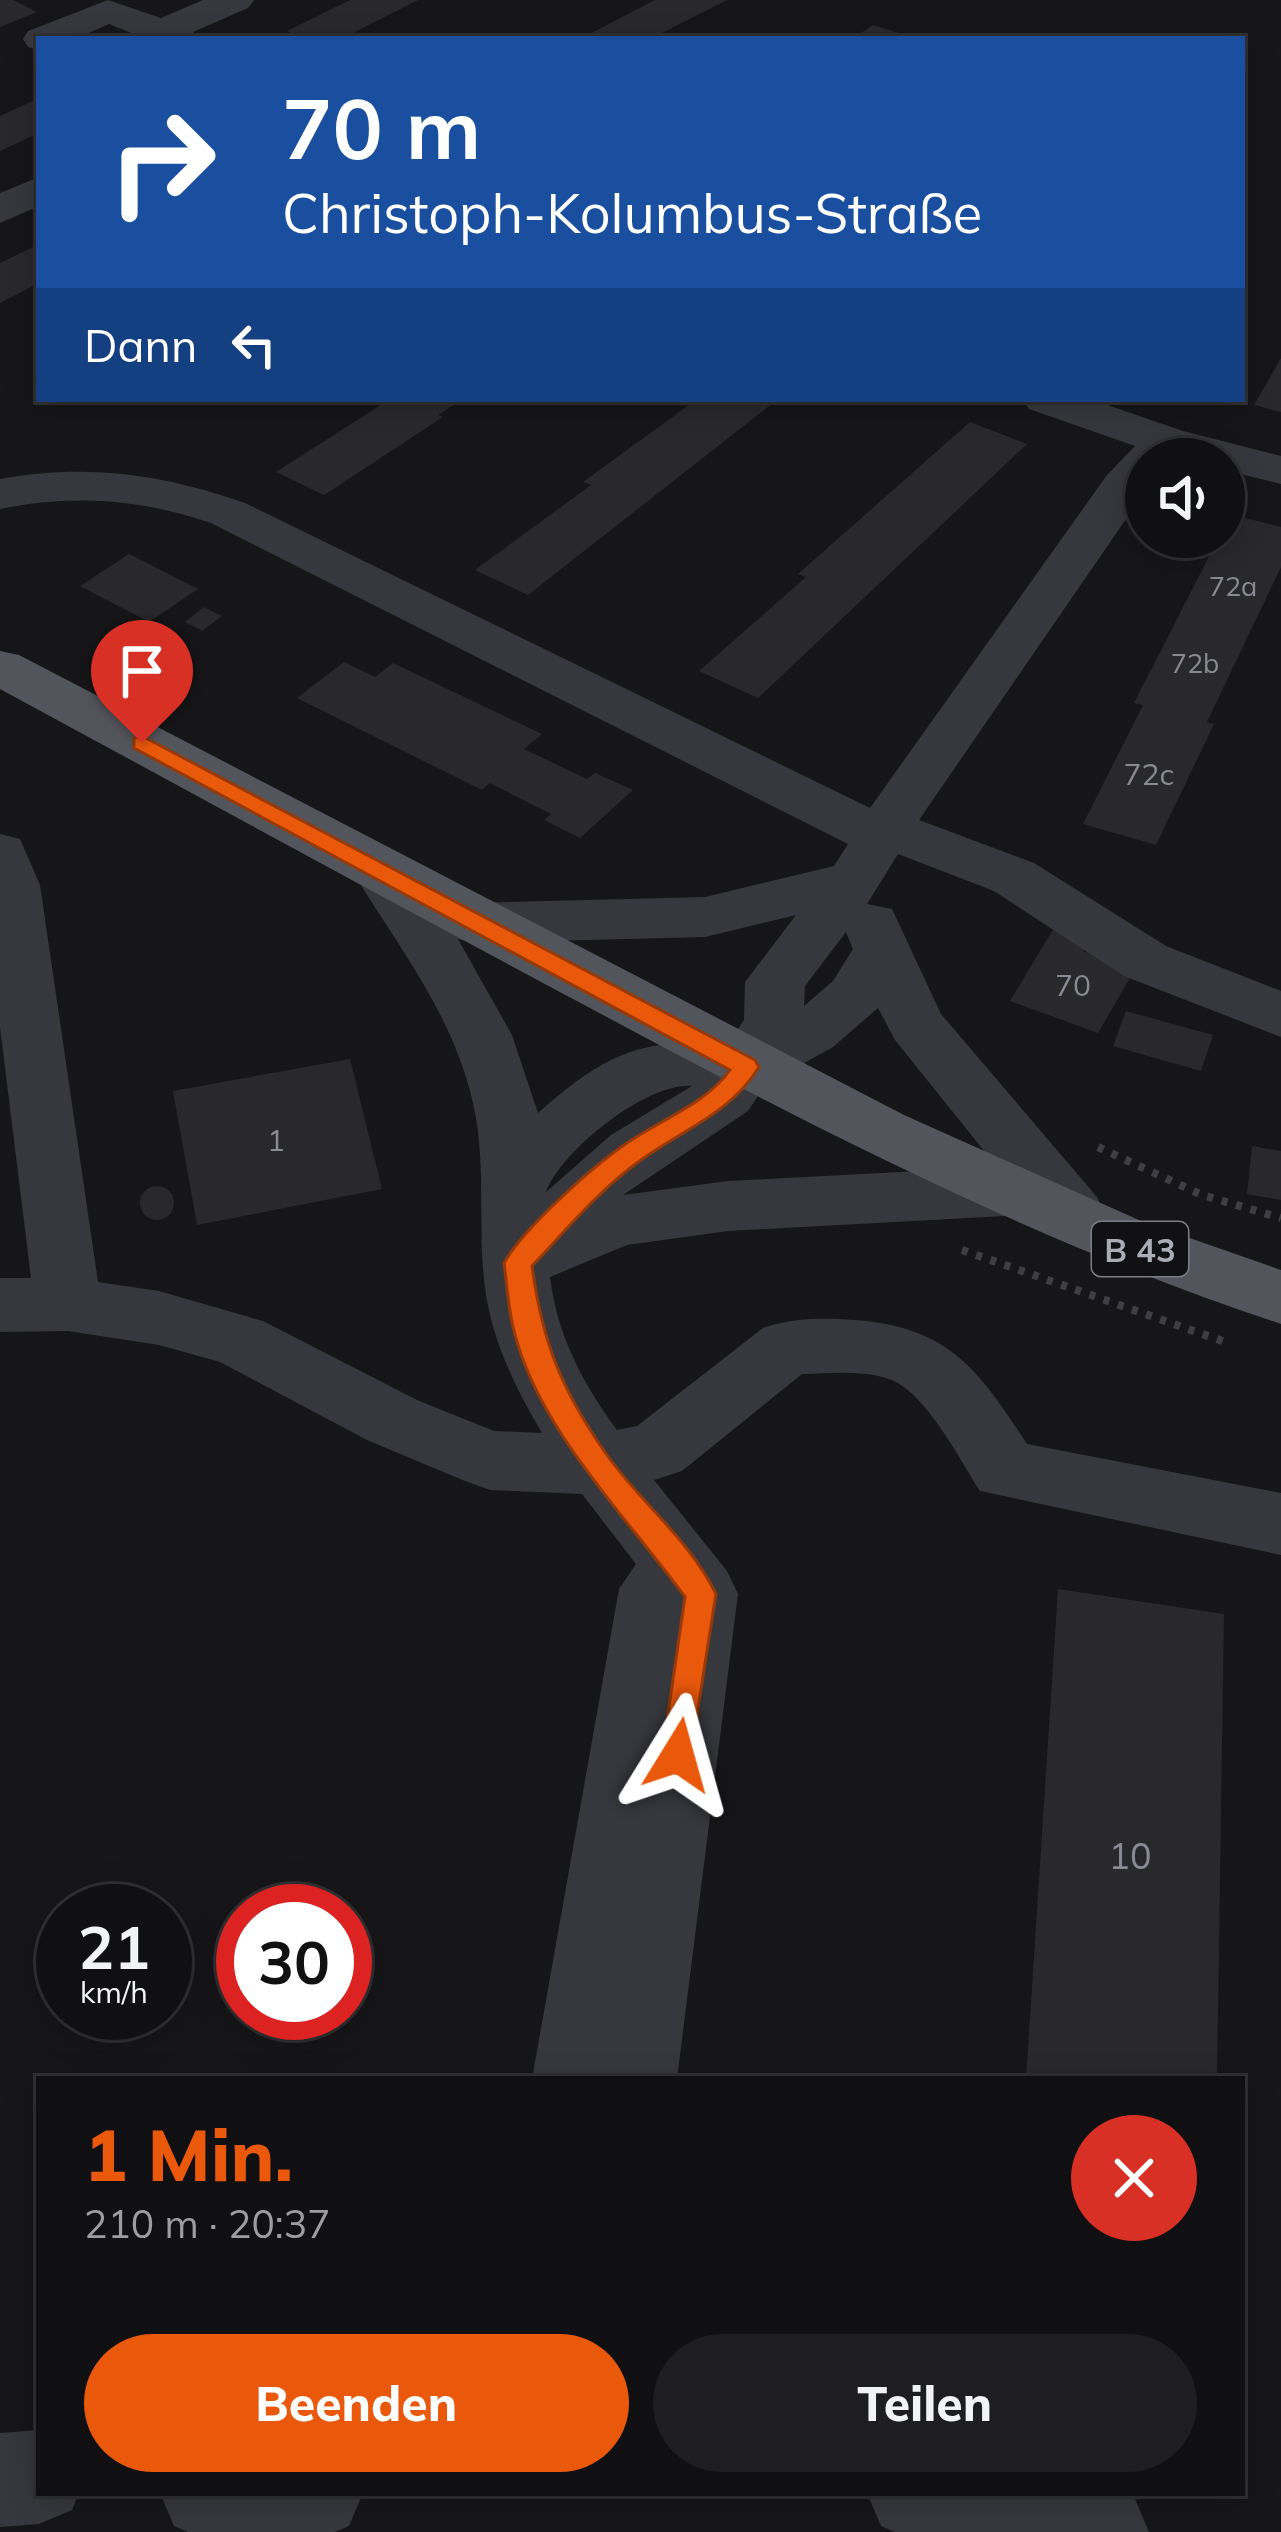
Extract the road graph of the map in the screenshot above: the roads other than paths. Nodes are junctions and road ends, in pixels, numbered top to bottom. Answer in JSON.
{"nodes":[{"id":1,"x":235,"y":0,"type":"edge"},
{"id":2,"x":50,"y":36,"type":"edge"},
{"id":3,"x":170,"y":36,"type":"edge"},
{"id":4,"x":36,"y":42,"type":"edge"},
{"id":5,"x":0,"y":57,"type":"edge"},
{"id":6,"x":36,"y":191,"type":"edge"},
{"id":7,"x":0,"y":209,"type":"edge"},
{"id":8,"x":1051,"y":402,"type":"edge"},
{"id":9,"x":1125,"y":439,"type":"edge"},
{"id":10,"x":1245,"y":465,"type":"edge"},
{"id":11,"x":1281,"y":470,"type":"edge"},
{"id":12,"x":1125,"y":484,"type":"edge"},
{"id":13,"x":0,"y":494,"type":"edge"},
{"id":14,"x":0,"y":667,"type":"edge"},
{"id":15,"x":875,"y":850,"type":"junction"},
{"id":16,"x":0,"y":853,"type":"edge"},
{"id":17,"x":383,"y":874,"type":"junction"},
{"id":18,"x":474,"y":923,"type":"junction"},
{"id":19,"x":881,"y":949,"type":"junction"},
{"id":20,"x":1281,"y":1015,"type":"edge"},
{"id":21,"x":760,"y":1044,"type":"junction"},
{"id":22,"x":513,"y":1185,"type":"junction"},
{"id":23,"x":1004,"y":1191,"type":"junction"},
{"id":24,"x":1084,"y":1226,"type":"junction"},
{"id":25,"x":518,"y":1263,"type":"junction"},
{"id":26,"x":1281,"y":1297,"type":"edge"},
{"id":27,"x":68,"y":1304,"type":"junction"},
{"id":28,"x":0,"y":1305,"type":"edge"},
{"id":29,"x":622,"y":1492,"type":"junction"},
{"id":30,"x":1281,"y":1523,"type":"edge"},
{"id":31,"x":575,"y":2076,"type":"edge"},
{"id":32,"x":635,"y":2076,"type":"edge"},
{"id":33,"x":36,"y":2477,"type":"edge"},
{"id":34,"x":0,"y":2480,"type":"edge"},
{"id":35,"x":931,"y":2496,"type":"edge"},
{"id":36,"x":1102,"y":2532,"type":"edge"}],
"edges":[{"from":1,"to":3,"type":"street"},
{"from":2,"to":3,"type":"street"},
{"from":4,"to":5,"type":"street"},
{"from":6,"to":7,"type":"street"},
{"from":8,"to":9,"type":"street"},
{"from":10,"to":11,"type":"street"},
{"from":12,"to":15,"type":"street"},
{"from":13,"to":15,"type":"street"},
{"from":14,"to":17,"type":"main road","number":"B 43"},
{"from":15,"to":18,"type":"street"},
{"from":15,"to":19,"type":"street"},
{"from":15,"to":20,"type":"street"},
{"from":15,"to":21,"type":"street"},
{"from":16,"to":27,"type":"street"},
{"from":17,"to":18,"type":"main road","number":"B 43"},
{"from":17,"to":22,"type":"street"},
{"from":18,"to":21,"type":"main road","number":"B 43"},
{"from":19,"to":21,"type":"street"},
{"from":19,"to":24,"type":"street"},
{"from":21,"to":22,"type":"street"},
{"from":21,"to":23,"type":"main road","number":"B 43"},
{"from":21,"to":25,"type":"street"},
{"from":22,"to":25,"type":"street"},
{"from":23,"to":24,"type":"main road","number":"B 43"},
{"from":23,"to":25,"type":"street"},
{"from":24,"to":26,"type":"main road","number":"B 43"},
{"from":25,"to":29,"type":"street"},
{"from":27,"to":28,"type":"street"},
{"from":27,"to":29,"type":"street"},
{"from":29,"to":30,"type":"street"},
{"from":29,"to":31,"type":"street"},
{"from":29,"to":32,"type":"street"},
{"from":33,"to":34,"type":"street"},
{"from":35,"to":36,"type":"street"}]}
